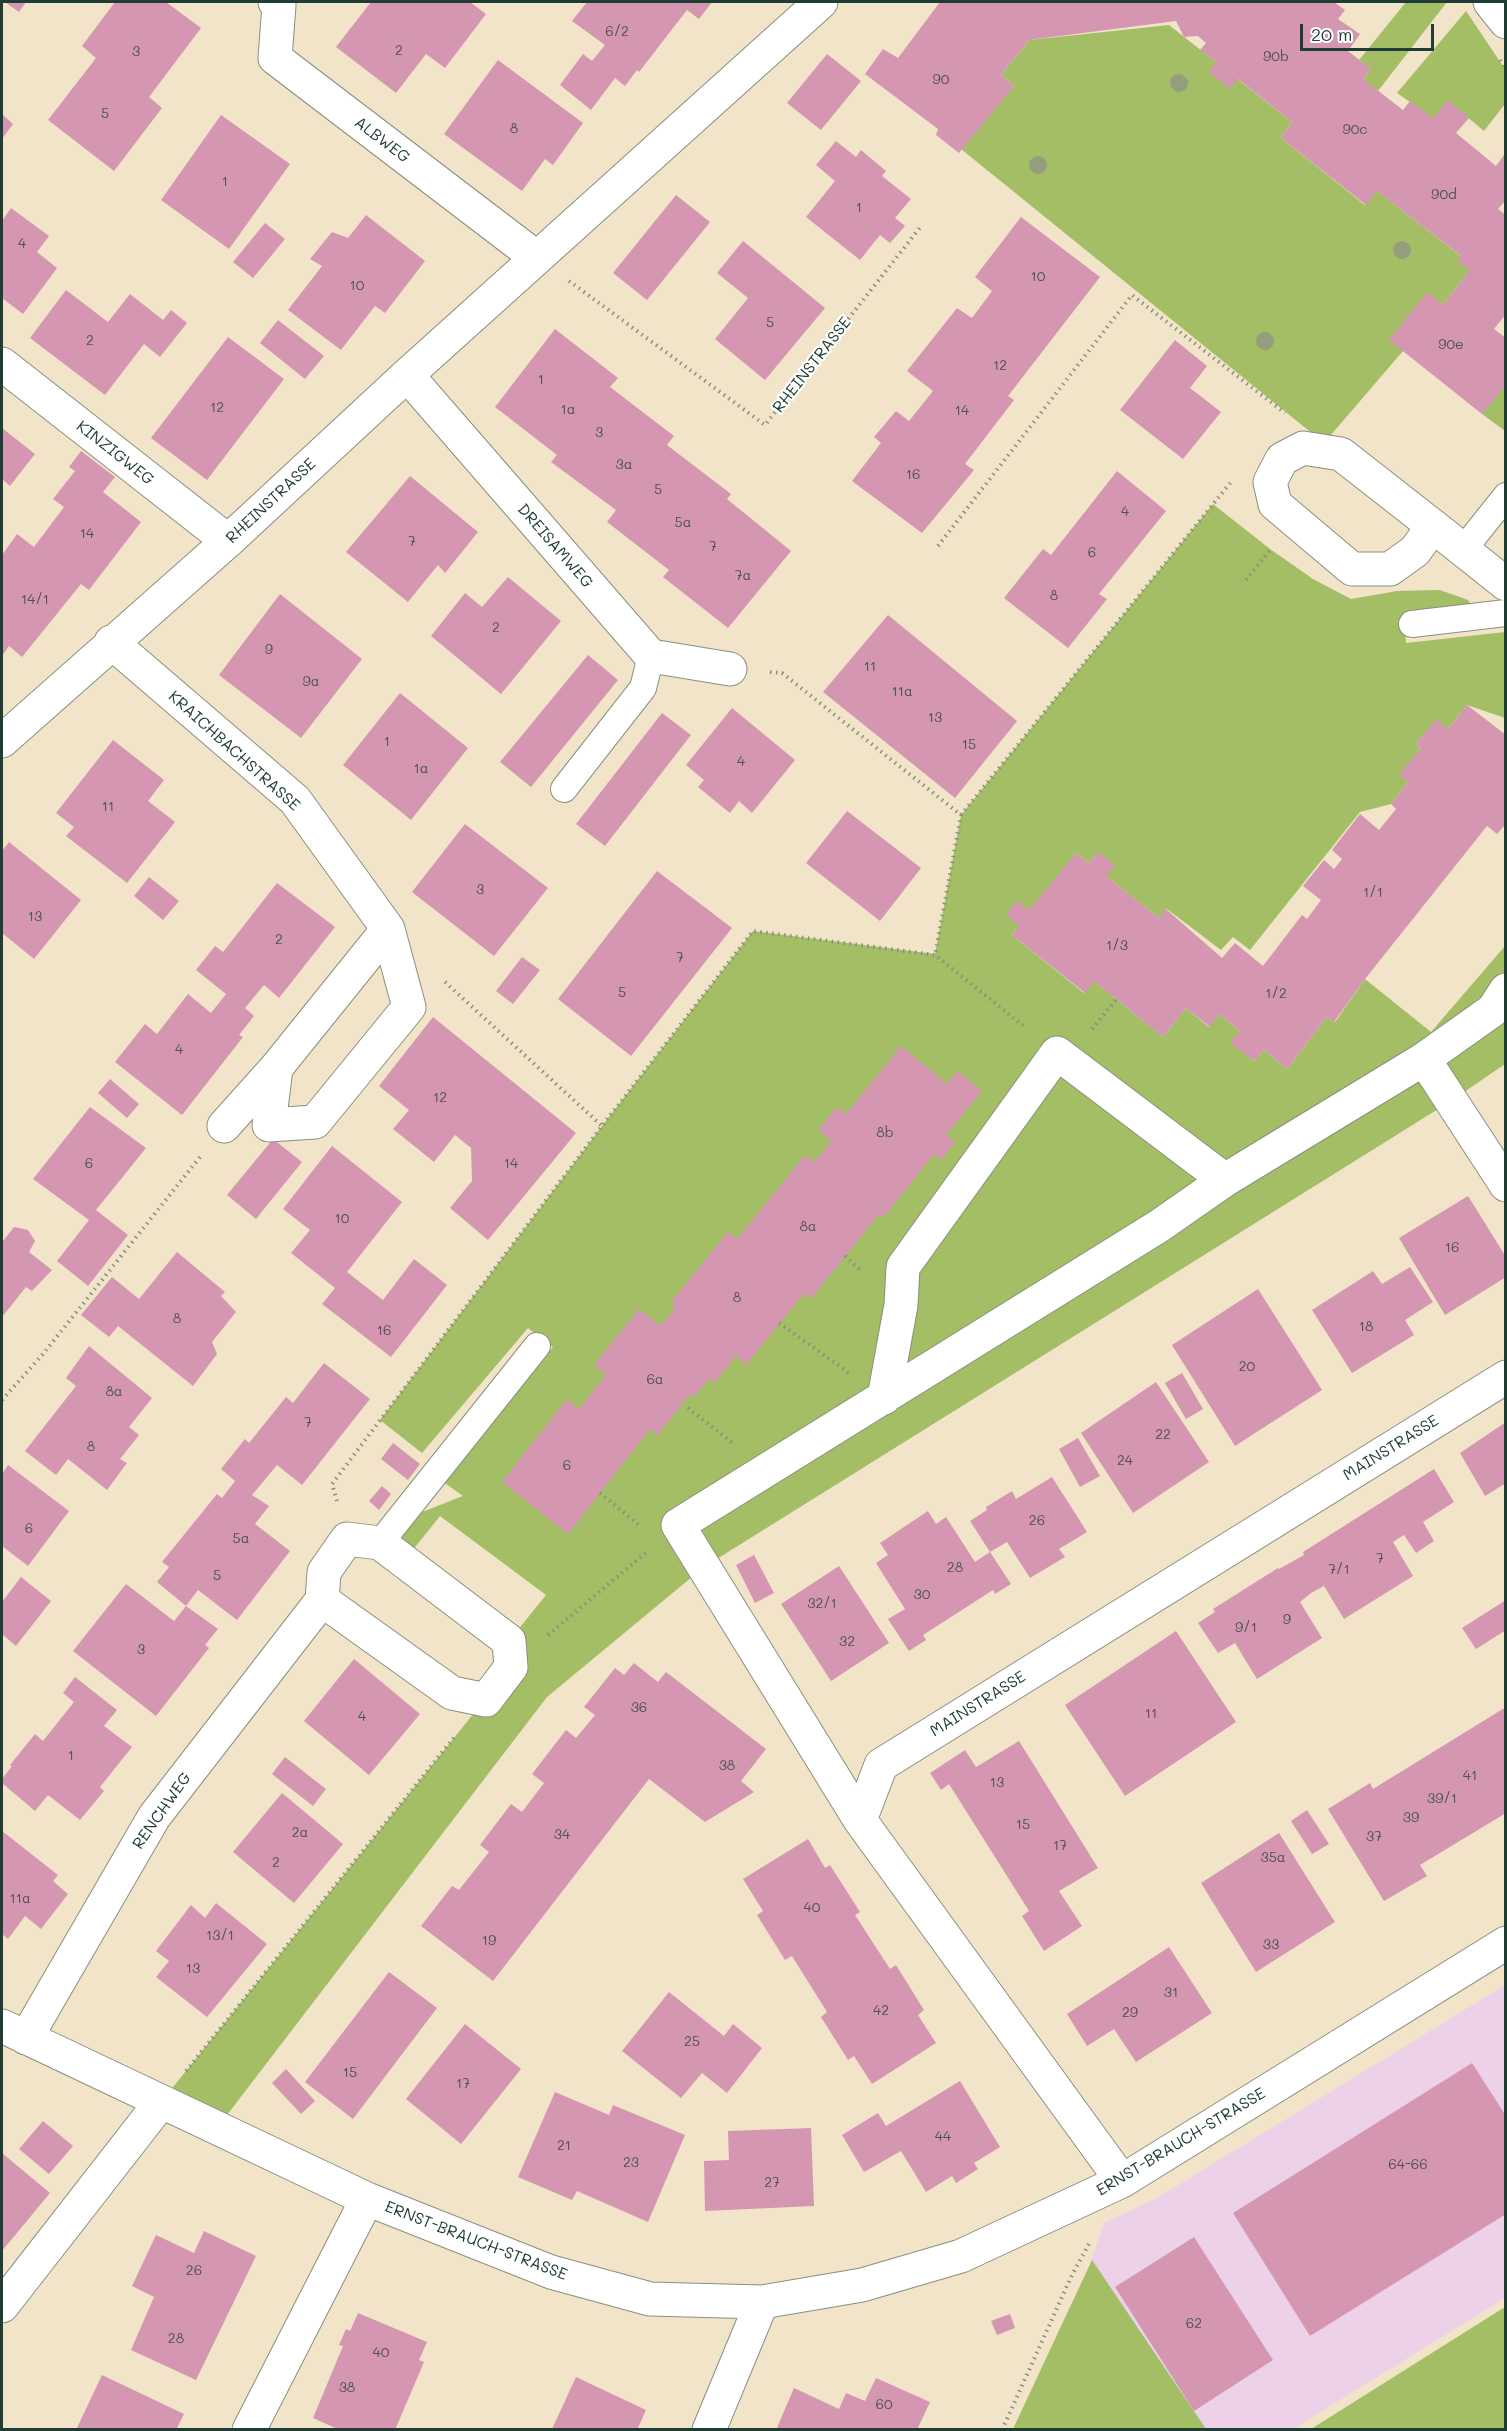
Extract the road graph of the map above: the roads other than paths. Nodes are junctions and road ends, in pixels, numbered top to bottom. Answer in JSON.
{"nodes":[{"id":1,"x":275,"y":2,"type":"edge"},
{"id":2,"x":821,"y":2,"type":"edge"},
{"id":3,"x":1490,"y":2,"type":"edge"},
{"id":4,"x":1506,"y":22,"type":"edge"},
{"id":5,"x":537,"y":258,"type":"junction"},
{"id":6,"x":2,"y":364,"type":"edge"},
{"id":7,"x":407,"y":375,"type":"junction"},
{"id":8,"x":1506,"y":496,"type":"edge"},
{"id":9,"x":1433,"y":526,"type":"junction"},
{"id":10,"x":228,"y":541,"type":"junction"},
{"id":11,"x":1463,"y":549,"type":"dead end"},
{"id":12,"x":1506,"y":584,"type":"edge"},
{"id":13,"x":1506,"y":613,"type":"edge"},
{"id":14,"x":1412,"y":624,"type":"dead end"},
{"id":15,"x":111,"y":642,"type":"junction"},
{"id":16,"x":651,"y":656,"type":"junction"},
{"id":17,"x":730,"y":669,"type":"road end"},
{"id":18,"x":2,"y":741,"type":"edge"},
{"id":19,"x":564,"y":789,"type":"dead end"},
{"id":20,"x":388,"y":929,"type":"junction"},
{"id":21,"x":1506,"y":990,"type":"edge"},
{"id":22,"x":1424,"y":1059,"type":"junction"},
{"id":23,"x":276,"y":1068,"type":"junction"},
{"id":24,"x":224,"y":1126,"type":"road end"},
{"id":25,"x":1225,"y":1180,"type":"junction"},
{"id":26,"x":1506,"y":1185,"type":"edge"},
{"id":27,"x":537,"y":1346,"type":"dead end"},
{"id":28,"x":1506,"y":1377,"type":"edge"},
{"id":29,"x":884,"y":1398,"type":"junction"},
{"id":30,"x":380,"y":1543,"type":"junction"},
{"id":31,"x":322,"y":1600,"type":"junction"},
{"id":32,"x":860,"y":1820,"type":"junction"},
{"id":33,"x":1506,"y":1943,"type":"edge"},
{"id":34,"x":14,"y":2032,"type":"edge"},
{"id":35,"x":161,"y":2102,"type":"junction"},
{"id":36,"x":1122,"y":2181,"type":"junction"},
{"id":37,"x":367,"y":2199,"type":"junction"},
{"id":38,"x":762,"y":2302,"type":"junction"},
{"id":39,"x":2,"y":2306,"type":"edge"},
{"id":40,"x":249,"y":2430,"type":"edge"},
{"id":41,"x":709,"y":2430,"type":"edge"}],
"edges":[{"from":1,"to":5,"type":"street","name":"ALBWEG"},
{"from":2,"to":5,"type":"street","name":"RHEINSTRASSE"},
{"from":3,"to":4,"type":"street"},
{"from":5,"to":7,"type":"street","name":"RHEINSTRASSE"},
{"from":6,"to":10,"type":"street","name":"KINZIGWEG"},
{"from":7,"to":10,"type":"street","name":"RHEINSTRASSE"},
{"from":7,"to":16,"type":"street","name":"DREISAMWEG"},
{"from":8,"to":11,"type":"lane"},
{"from":9,"to":9,"type":"street"},
{"from":9,"to":12,"type":"street"},
{"from":10,"to":15,"type":"street","name":"RHEINSTRASSE"},
{"from":13,"to":14,"type":"lane"},
{"from":15,"to":18,"type":"street","name":"RHEINSTRASSE"},
{"from":15,"to":20,"type":"street","name":"KRAICHBACHSTRASSE"},
{"from":16,"to":17,"type":"street"},
{"from":16,"to":19,"type":"lane"},
{"from":20,"to":23,"type":"street"},
{"from":20,"to":23,"type":"street","name":"KRAICHBACHSTRASSE"},
{"from":21,"to":22,"type":"street"},
{"from":22,"to":25,"type":"street"},
{"from":22,"to":26,"type":"street"},
{"from":23,"to":24,"type":"street"},
{"from":25,"to":29,"type":"street"},
{"from":25,"to":29,"type":"street"},
{"from":27,"to":30,"type":"lane"},
{"from":28,"to":32,"type":"street","name":"MAINSTRASSE"},
{"from":29,"to":32,"type":"street"},
{"from":30,"to":31,"type":"street"},
{"from":30,"to":31,"type":"street"},
{"from":31,"to":34,"type":"street","name":"RENCHWEG"},
{"from":32,"to":36,"type":"street"},
{"from":33,"to":36,"type":"street","name":"ERNST-BRAUCH-STRASSE"},
{"from":34,"to":35,"type":"street","name":"ERNST-BRAUCH-STRASSE"},
{"from":35,"to":37,"type":"street","name":"ERNST-BRAUCH-STRASSE"},
{"from":35,"to":39,"type":"street"},
{"from":36,"to":38,"type":"street","name":"ERNST-BRAUCH-STRASSE"},
{"from":37,"to":38,"type":"street","name":"ERNST-BRAUCH-STRASSE"},
{"from":37,"to":40,"type":"street","name":"ERNST-BRAUCH-STRASSE"},
{"from":38,"to":41,"type":"street"}]}
